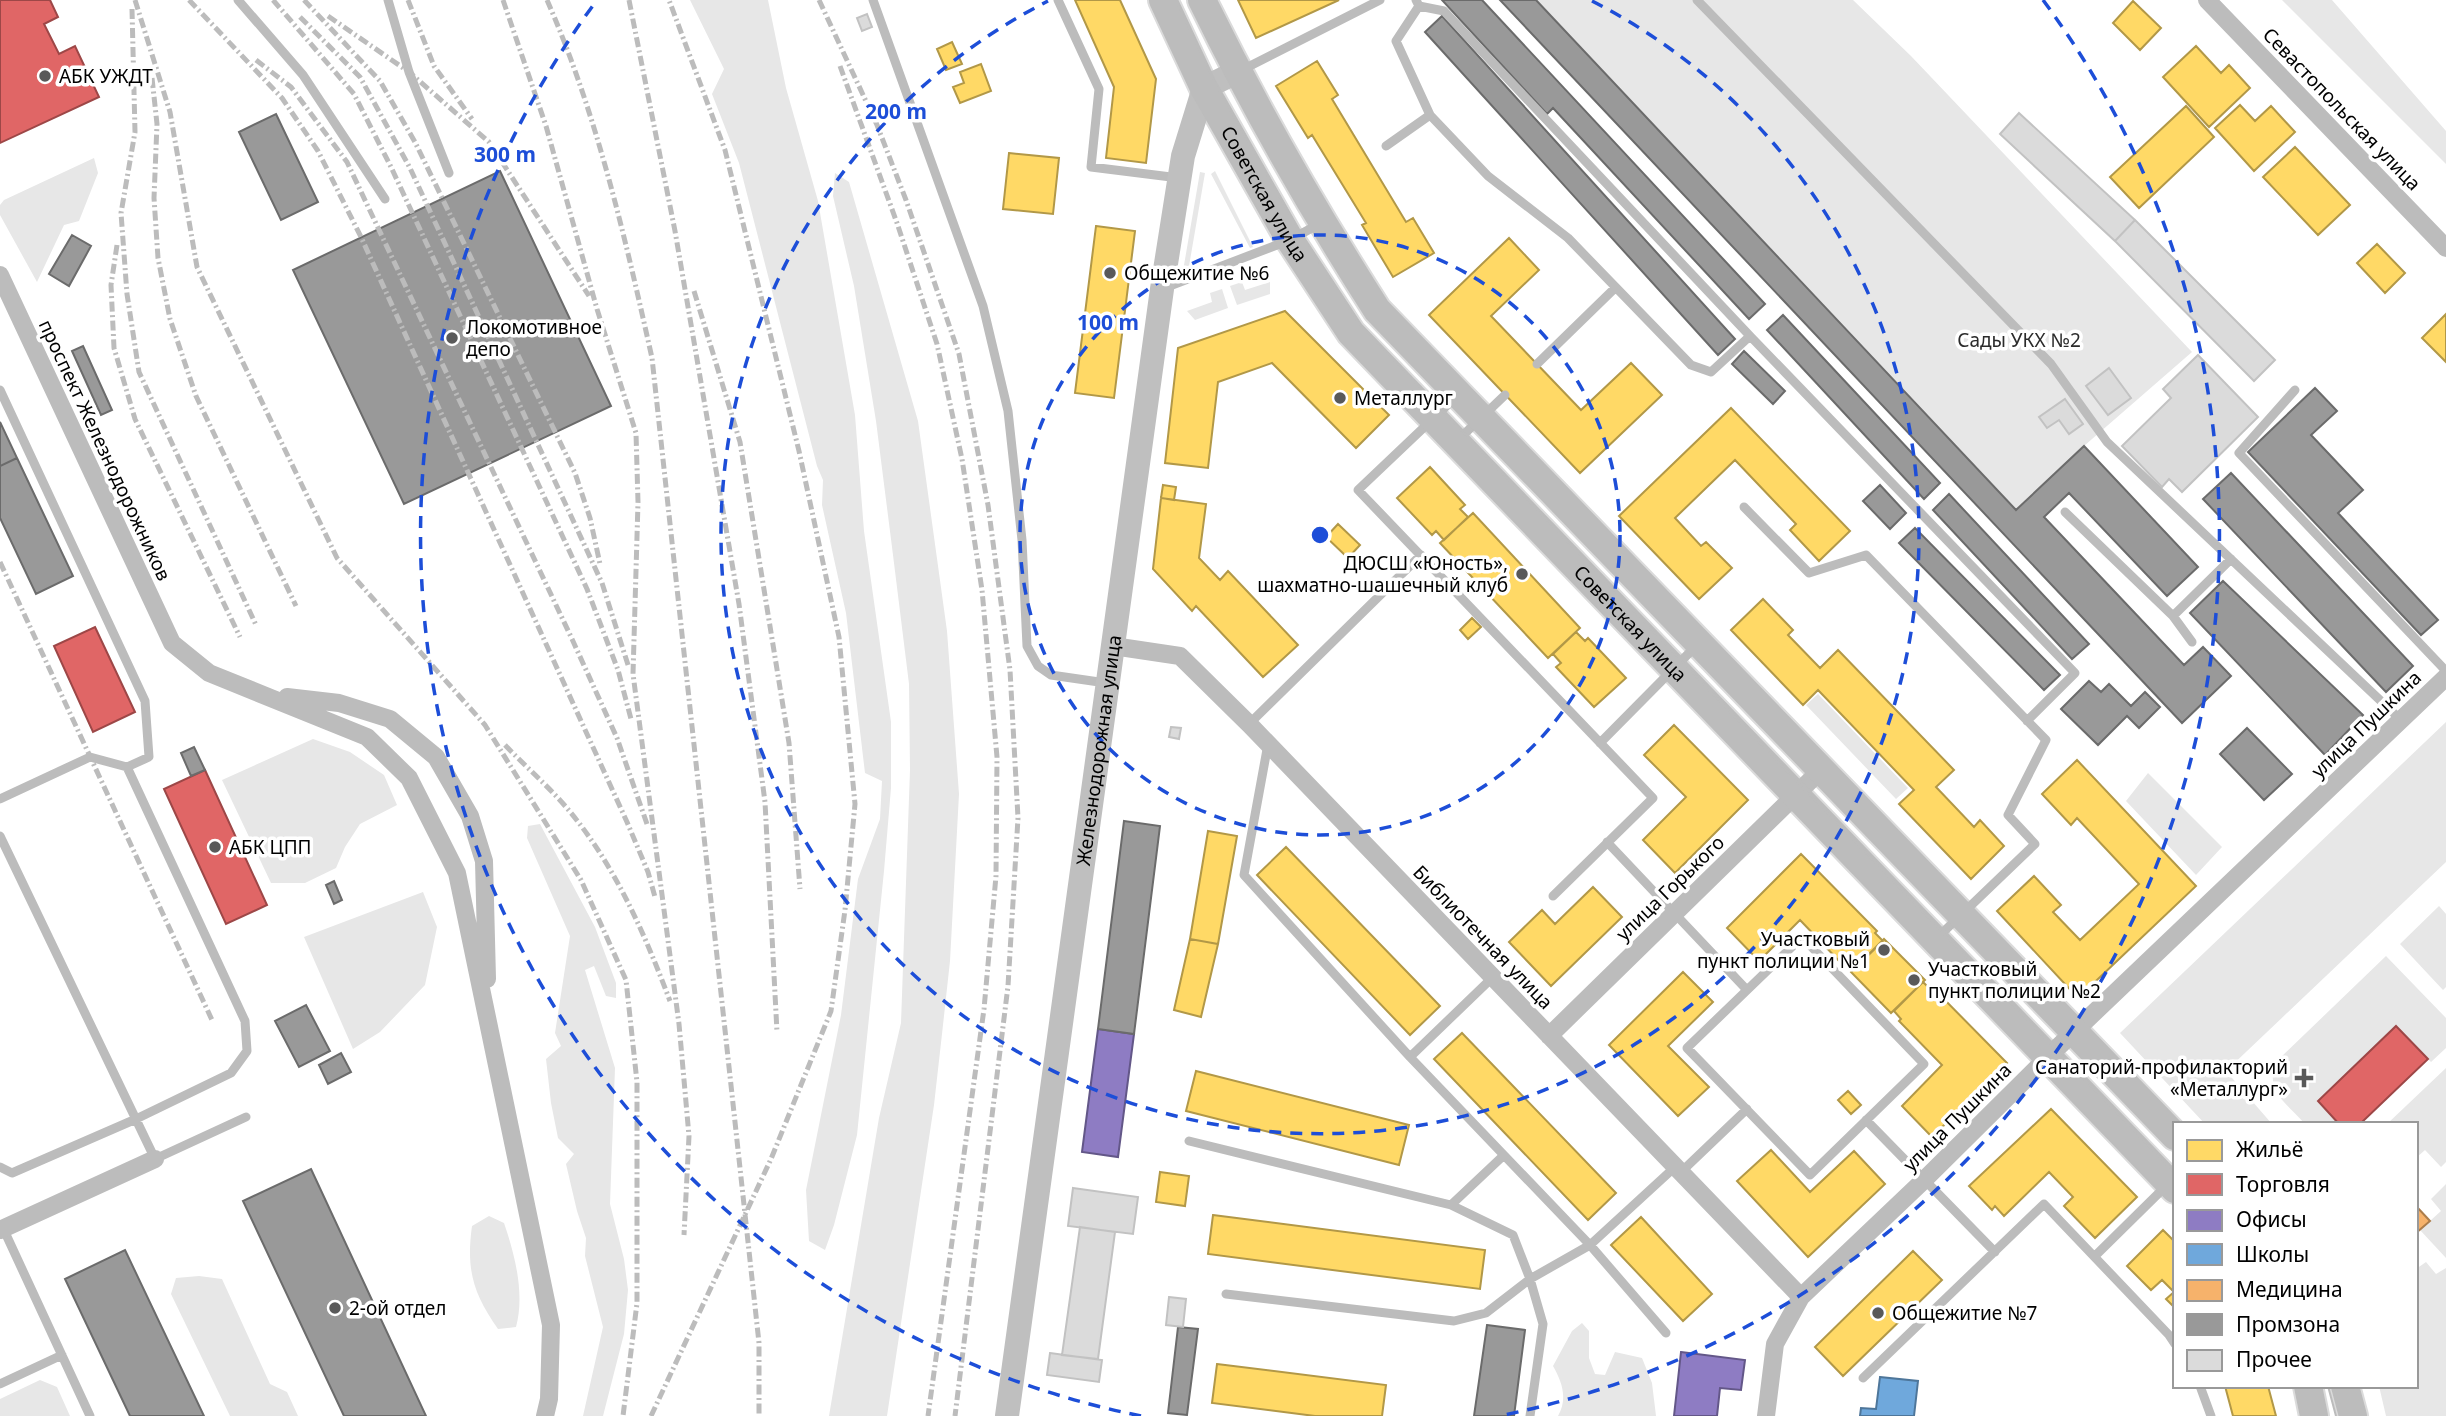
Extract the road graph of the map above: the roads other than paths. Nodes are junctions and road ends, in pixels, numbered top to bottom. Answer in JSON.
{"nodes":[{"id":1,"x":238,"y":0,"type":"edge"},
{"id":2,"x":388,"y":0,"type":"edge"},
{"id":3,"x":873,"y":0,"type":"edge"},
{"id":4,"x":1058,"y":0,"type":"edge"},
{"id":5,"x":1163,"y":0,"type":"edge"},
{"id":6,"x":1202,"y":0,"type":"edge"},
{"id":7,"x":1380,"y":0,"type":"edge"},
{"id":8,"x":1697,"y":0,"type":"edge"},
{"id":9,"x":2207,"y":0,"type":"edge"},
{"id":10,"x":1418,"y":3,"type":"edge"},
{"id":11,"x":1237,"y":72,"type":"junction"},
{"id":12,"x":1204,"y":88,"type":"junction"},
{"id":13,"x":1430,"y":115,"type":"junction"},
{"id":14,"x":1386,"y":146,"type":"dead end"},
{"id":15,"x":449,"y":173,"type":"dead end"},
{"id":16,"x":1180,"y":178,"type":"junction"},
{"id":17,"x":385,"y":199,"type":"dead end"},
{"id":18,"x":1321,"y":223,"type":"junction"},
{"id":19,"x":1290,"y":240,"type":"junction"},
{"id":20,"x":2446,"y":248,"type":"edge"},
{"id":21,"x":0,"y":275,"type":"edge"},
{"id":22,"x":1615,"y":288,"type":"junction"},
{"id":23,"x":1162,"y":289,"type":"junction"},
{"id":24,"x":1750,"y":336,"type":"junction"},
{"id":25,"x":1537,"y":364,"type":"dead end"},
{"id":26,"x":0,"y":390,"type":"edge"},
{"id":27,"x":2295,"y":390,"type":"dead end"},
{"id":28,"x":1458,"y":395,"type":"junction"},
{"id":29,"x":1505,"y":395,"type":"dead end"},
{"id":30,"x":1481,"y":418,"type":"junction"},
{"id":31,"x":1432,"y":419,"type":"junction"},
{"id":32,"x":1455,"y":443,"type":"junction"},
{"id":33,"x":1744,"y":507,"type":"dead end"},
{"id":34,"x":2065,"y":512,"type":"dead end"},
{"id":35,"x":1421,"y":555,"type":"junction"},
{"id":36,"x":2231,"y":559,"type":"junction"},
{"id":37,"x":2173,"y":616,"type":"junction"},
{"id":38,"x":2192,"y":642,"type":"dead end"},
{"id":39,"x":1698,"y":644,"type":"junction"},
{"id":40,"x":1113,"y":646,"type":"junction"},
{"id":41,"x":1674,"y":668,"type":"junction"},
{"id":42,"x":2446,"y":671,"type":"edge"},
{"id":43,"x":2446,"y":677,"type":"edge"},
{"id":44,"x":1108,"y":683,"type":"junction"},
{"id":45,"x":266,"y":695,"type":"junction"},
{"id":46,"x":2401,"y":720,"type":"junction"},
{"id":47,"x":2027,"y":721,"type":"junction"},
{"id":48,"x":1249,"y":724,"type":"junction"},
{"id":49,"x":1600,"y":743,"type":"junction"},
{"id":50,"x":1268,"y":744,"type":"junction"},
{"id":51,"x":127,"y":767,"type":"junction"},
{"id":52,"x":1821,"y":770,"type":"junction"},
{"id":53,"x":1796,"y":794,"type":"junction"},
{"id":54,"x":0,"y":799,"type":"edge"},
{"id":55,"x":0,"y":836,"type":"edge"},
{"id":56,"x":1607,"y":842,"type":"junction"},
{"id":57,"x":1553,"y":896,"type":"dead end"},
{"id":58,"x":1674,"y":913,"type":"junction"},
{"id":59,"x":1962,"y":914,"type":"junction"},
{"id":60,"x":1935,"y":939,"type":"junction"},
{"id":61,"x":1492,"y":978,"type":"junction"},
{"id":62,"x":1747,"y":990,"type":"junction"},
{"id":63,"x":488,"y":1021,"type":"junction"},
{"id":64,"x":2075,"y":1030,"type":"junction"},
{"id":65,"x":1549,"y":1036,"type":"junction"},
{"id":66,"x":2049,"y":1056,"type":"junction"},
{"id":67,"x":1410,"y":1057,"type":"junction"},
{"id":68,"x":1747,"y":1109,"type":"junction"},
{"id":69,"x":246,"y":1117,"type":"dead end"},
{"id":70,"x":136,"y":1119,"type":"junction"},
{"id":71,"x":1866,"y":1120,"type":"junction"},
{"id":72,"x":2173,"y":1134,"type":"edge"},
{"id":73,"x":1189,"y":1141,"type":"dead end"},
{"id":74,"x":1503,"y":1156,"type":"junction"},
{"id":75,"x":155,"y":1158,"type":"junction"},
{"id":76,"x":0,"y":1167,"type":"edge"},
{"id":77,"x":1677,"y":1170,"type":"junction"},
{"id":78,"x":1924,"y":1180,"type":"junction"},
{"id":79,"x":2172,"y":1186,"type":"edge"},
{"id":80,"x":1451,"y":1205,"type":"junction"},
{"id":81,"x":2,"y":1229,"type":"edge"},
{"id":82,"x":1590,"y":1245,"type":"junction"},
{"id":83,"x":1995,"y":1252,"type":"junction"},
{"id":84,"x":2095,"y":1256,"type":"junction"},
{"id":85,"x":1530,"y":1279,"type":"junction"},
{"id":86,"x":1226,"y":1294,"type":"dead end"},
{"id":87,"x":1801,"y":1297,"type":"junction"},
{"id":88,"x":1666,"y":1333,"type":"dead end"},
{"id":89,"x":2173,"y":1341,"type":"edge"},
{"id":90,"x":62,"y":1356,"type":"junction"},
{"id":91,"x":1863,"y":1378,"type":"dead end"},
{"id":92,"x":0,"y":1384,"type":"edge"},
{"id":93,"x":2201,"y":1388,"type":"edge"},
{"id":94,"x":2308,"y":1388,"type":"edge"},
{"id":95,"x":2345,"y":1388,"type":"edge"},
{"id":96,"x":90,"y":1416,"type":"edge"},
{"id":97,"x":545,"y":1416,"type":"edge"},
{"id":98,"x":1007,"y":1416,"type":"edge"},
{"id":99,"x":1530,"y":1416,"type":"edge"},
{"id":100,"x":1766,"y":1416,"type":"edge"},
{"id":101,"x":2211,"y":1416,"type":"edge"},
{"id":102,"x":2314,"y":1416,"type":"edge"},
{"id":103,"x":2353,"y":1416,"type":"edge"}],
"edges":[{"from":1,"to":17,"type":"lane"},
{"from":2,"to":15,"type":"lane"},
{"from":3,"to":44,"type":"lane"},
{"from":4,"to":16,"type":"lane"},
{"from":5,"to":12,"type":"main road","name":"Советская улица"},
{"from":6,"to":11,"type":"main road","name":"Советская улица"},
{"from":7,"to":11,"type":"lane"},
{"from":8,"to":36,"type":"lane"},
{"from":9,"to":20,"type":"street","name":"Севастопольская улица"},
{"from":10,"to":13,"type":"lane"},
{"from":10,"to":24,"type":"lane"},
{"from":11,"to":12,"type":"main road"},
{"from":11,"to":18,"type":"main road","name":"Советская улица"},
{"from":12,"to":16,"type":"main road","name":"Железнодорожная улица"},
{"from":12,"to":19,"type":"main road","name":"Советская улица"},
{"from":13,"to":14,"type":"lane"},
{"from":13,"to":22,"type":"lane"},
{"from":16,"to":23,"type":"main road","name":"Железнодорожная улица"},
{"from":18,"to":19,"type":"lane"},
{"from":18,"to":28,"type":"main road","name":"Советская улица"},
{"from":19,"to":23,"type":"lane"},
{"from":19,"to":31,"type":"main road","name":"Советская улица"},
{"from":21,"to":45,"type":"street","name":"проспект Железнодорожников"},
{"from":22,"to":24,"type":"lane"},
{"from":22,"to":25,"type":"lane"},
{"from":23,"to":40,"type":"main road","name":"Железнодорожная улица"},
{"from":24,"to":47,"type":"lane"},
{"from":26,"to":51,"type":"lane"},
{"from":27,"to":42,"type":"lane"},
{"from":28,"to":30,"type":"main road","name":"Советская улица"},
{"from":28,"to":31,"type":"lane"},
{"from":29,"to":30,"type":"lane"},
{"from":30,"to":32,"type":"lane"},
{"from":30,"to":39,"type":"main road","name":"Советская улица"},
{"from":31,"to":32,"type":"main road","name":"Советская улица"},
{"from":31,"to":35,"type":"lane"},
{"from":32,"to":41,"type":"main road","name":"Советская улица"},
{"from":33,"to":47,"type":"lane"},
{"from":34,"to":37,"type":"lane"},
{"from":35,"to":48,"type":"lane"},
{"from":35,"to":49,"type":"lane"},
{"from":36,"to":37,"type":"lane"},
{"from":36,"to":46,"type":"lane"},
{"from":37,"to":38,"type":"lane"},
{"from":39,"to":41,"type":"lane"},
{"from":39,"to":52,"type":"main road","name":"Советская улица"},
{"from":40,"to":44,"type":"main road","name":"Железнодорожная улица"},
{"from":40,"to":48,"type":"street","name":"Библиотечная улица"},
{"from":41,"to":49,"type":"lane"},
{"from":41,"to":53,"type":"main road","name":"Советская улица"},
{"from":43,"to":46,"type":"street","name":"улица Пушкина"},
{"from":44,"to":98,"type":"main road","name":"Железнодорожная улица"},
{"from":45,"to":63,"type":"street"},
{"from":45,"to":63,"type":"street"},
{"from":46,"to":64,"type":"street","name":"улица Пушкина"},
{"from":47,"to":59,"type":"lane"},
{"from":48,"to":50,"type":"street","name":"Библиотечная улица"},
{"from":49,"to":56,"type":"lane"},
{"from":50,"to":61,"type":"street","name":"Библиотечная улица"},
{"from":50,"to":67,"type":"lane"},
{"from":51,"to":54,"type":"lane"},
{"from":51,"to":70,"type":"lane"},
{"from":52,"to":53,"type":"street","name":"улица Горького"},
{"from":52,"to":59,"type":"main road","name":"Советская улица"},
{"from":53,"to":58,"type":"street","name":"улица Горького"},
{"from":53,"to":60,"type":"main road","name":"Советская улица"},
{"from":55,"to":70,"type":"lane"},
{"from":56,"to":57,"type":"lane"},
{"from":56,"to":58,"type":"lane"},
{"from":58,"to":62,"type":"lane"},
{"from":58,"to":65,"type":"street","name":"улица Горького"},
{"from":59,"to":60,"type":"lane"},
{"from":59,"to":64,"type":"main road","name":"Советская улица"},
{"from":60,"to":66,"type":"main road","name":"Советская улица"},
{"from":61,"to":65,"type":"street","name":"Библиотечная улица"},
{"from":61,"to":67,"type":"lane"},
{"from":62,"to":68,"type":"lane"},
{"from":62,"to":71,"type":"lane"},
{"from":63,"to":97,"type":"street"},
{"from":64,"to":66,"type":"street","name":"улица Пушкина"},
{"from":64,"to":72,"type":"main road","name":"Советская улица"},
{"from":65,"to":77,"type":"street","name":"Библиотечная улица"},
{"from":66,"to":78,"type":"street","name":"улица Пушкина"},
{"from":66,"to":79,"type":"main road","name":"Советская улица"},
{"from":67,"to":74,"type":"lane"},
{"from":68,"to":71,"type":"lane"},
{"from":68,"to":77,"type":"lane"},
{"from":69,"to":75,"type":"lane"},
{"from":70,"to":75,"type":"lane"},
{"from":70,"to":76,"type":"lane"},
{"from":71,"to":78,"type":"lane"},
{"from":73,"to":80,"type":"lane"},
{"from":74,"to":80,"type":"lane"},
{"from":74,"to":82,"type":"lane"},
{"from":75,"to":81,"type":"street"},
{"from":77,"to":82,"type":"lane"},
{"from":77,"to":87,"type":"street","name":"Библиотечная улица"},
{"from":78,"to":83,"type":"lane"},
{"from":78,"to":87,"type":"street","name":"улица Пушкина"},
{"from":79,"to":84,"type":"lane"},
{"from":80,"to":85,"type":"lane"},
{"from":81,"to":90,"type":"lane"},
{"from":82,"to":85,"type":"lane"},
{"from":82,"to":88,"type":"lane"},
{"from":83,"to":84,"type":"lane"},
{"from":83,"to":91,"type":"lane"},
{"from":84,"to":89,"type":"lane"},
{"from":85,"to":86,"type":"lane"},
{"from":85,"to":99,"type":"lane"},
{"from":87,"to":100,"type":"street","name":"улица Пушкина"},
{"from":90,"to":92,"type":"lane"},
{"from":90,"to":96,"type":"lane"},
{"from":93,"to":101,"type":"lane"},
{"from":94,"to":102,"type":"main road"},
{"from":95,"to":103,"type":"main road"}]}
